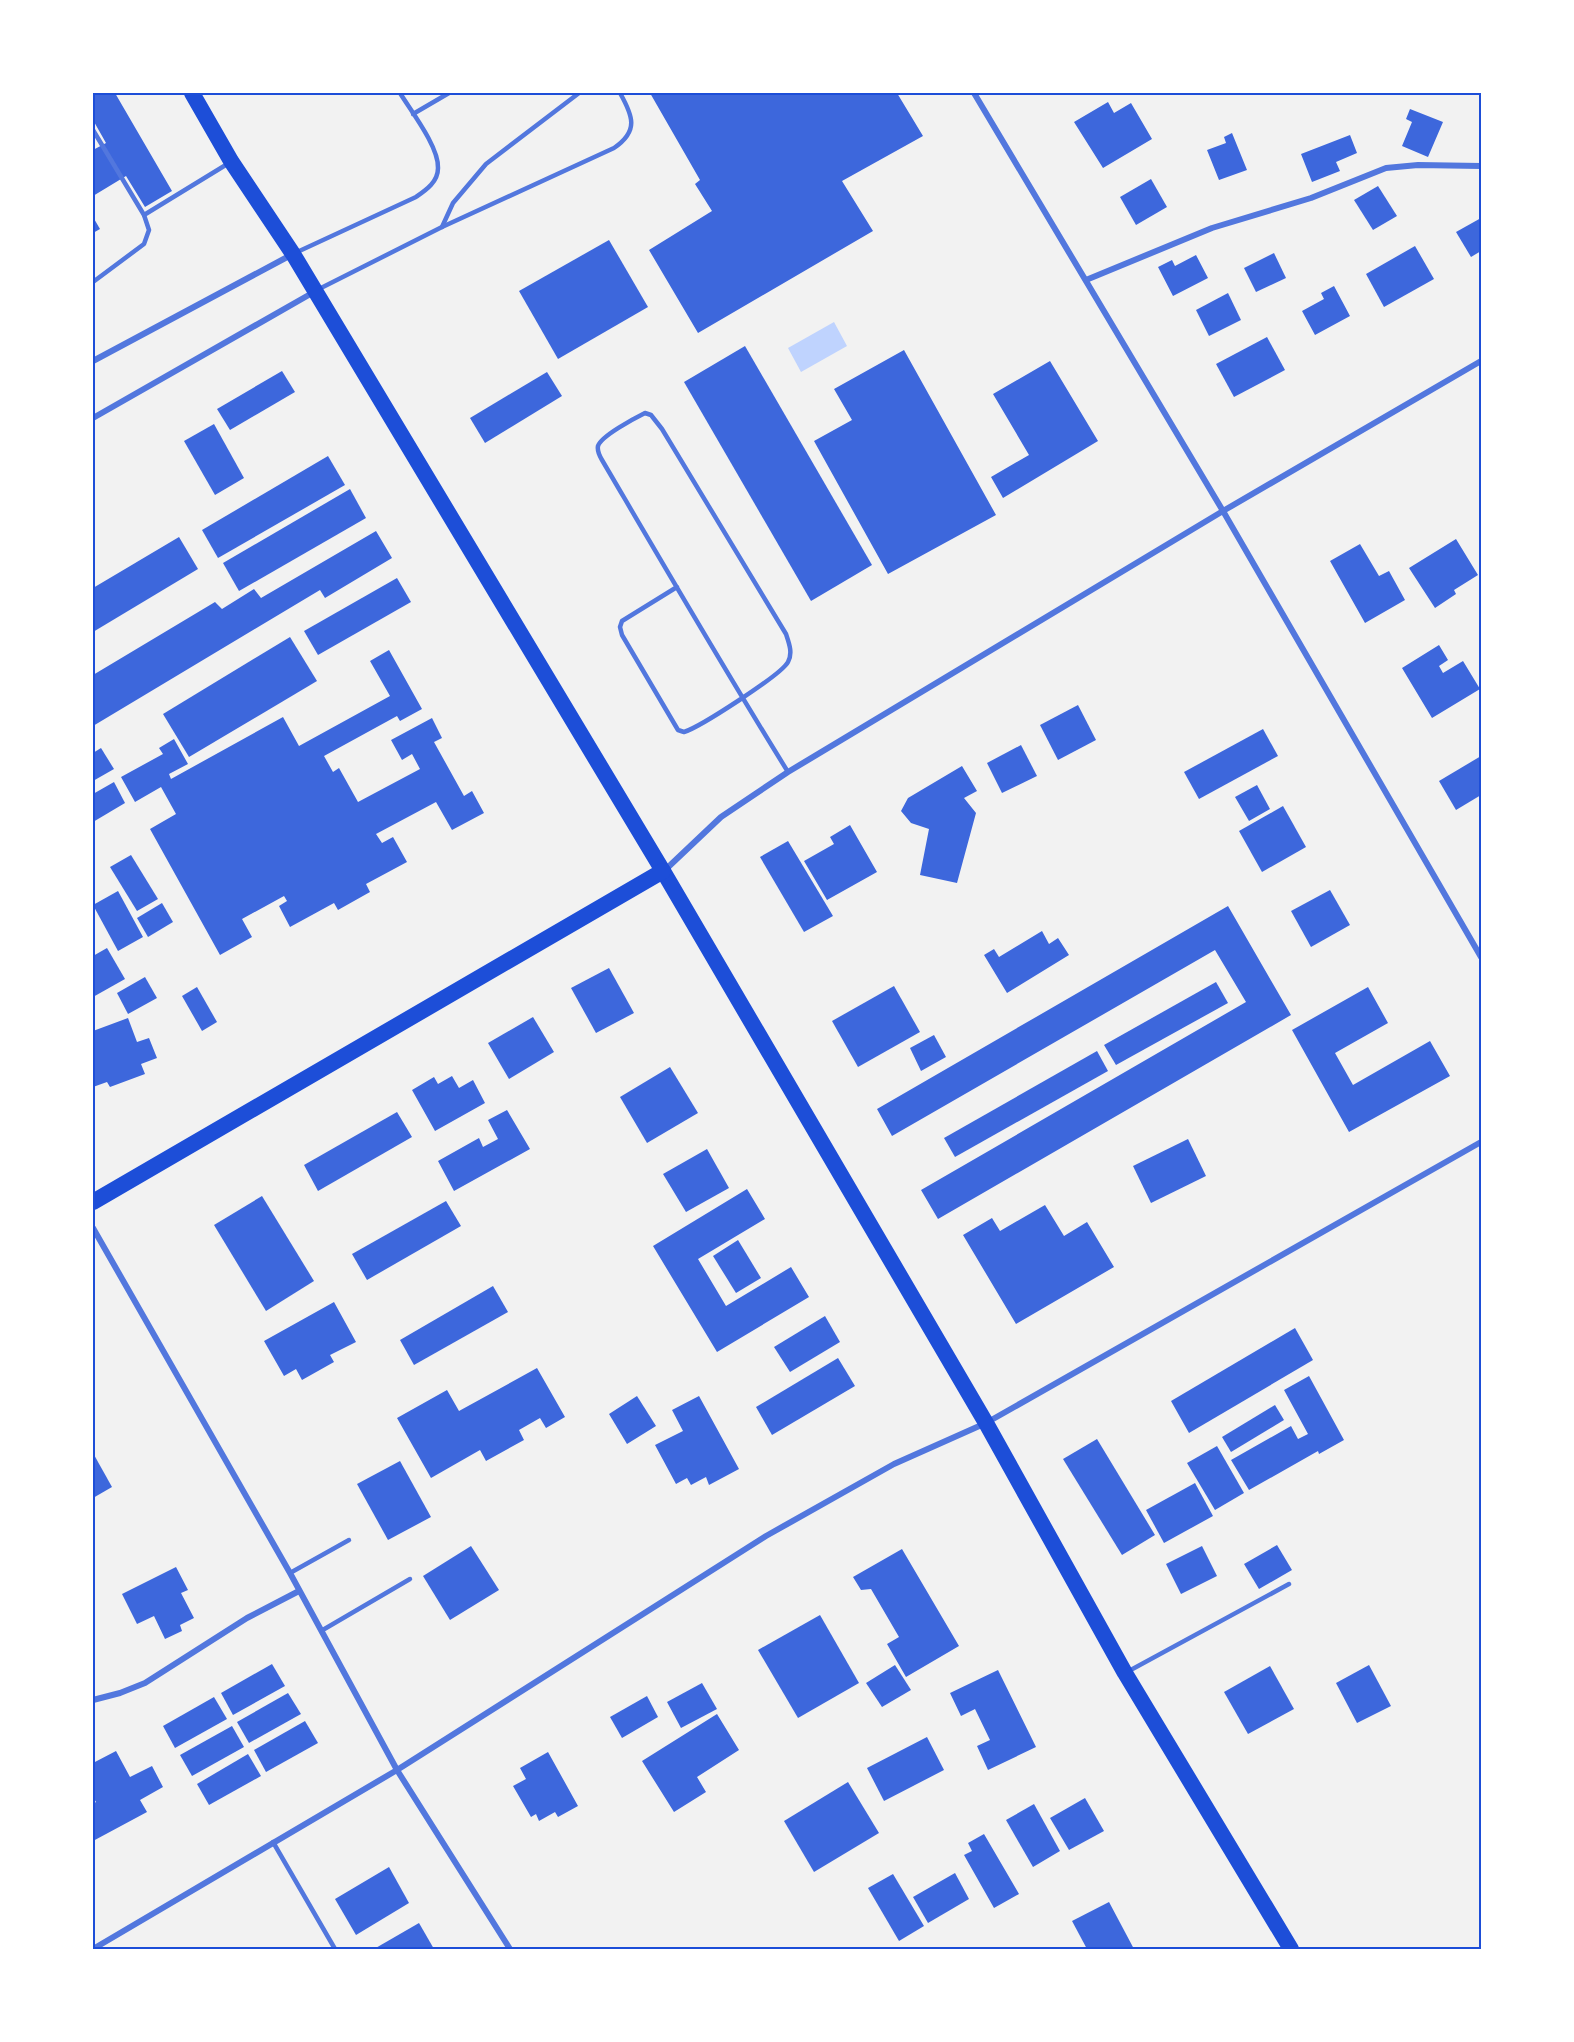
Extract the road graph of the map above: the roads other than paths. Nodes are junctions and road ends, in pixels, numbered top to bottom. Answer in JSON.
{"nodes":[{"id":1,"x":192,"y":93,"type":"edge"},
{"id":2,"x":400,"y":93,"type":"edge"},
{"id":3,"x":449,"y":93,"type":"edge"},
{"id":4,"x":579,"y":93,"type":"edge"},
{"id":5,"x":620,"y":93,"type":"edge"},
{"id":6,"x":974,"y":93,"type":"edge"},
{"id":7,"x":413,"y":114,"type":"junction"},
{"id":8,"x":93,"y":130,"type":"edge"},
{"id":9,"x":231,"y":161,"type":"junction"},
{"id":10,"x":1481,"y":166,"type":"edge"},
{"id":11,"x":144,"y":215,"type":"junction"},
{"id":12,"x":442,"y":226,"type":"junction"},
{"id":13,"x":293,"y":254,"type":"junction"},
{"id":14,"x":1086,"y":280,"type":"junction"},
{"id":15,"x":93,"y":282,"type":"edge"},
{"id":16,"x":315,"y":291,"type":"junction"},
{"id":17,"x":93,"y":361,"type":"edge"},
{"id":18,"x":1481,"y":361,"type":"edge"},
{"id":19,"x":93,"y":418,"type":"edge"},
{"id":20,"x":1223,"y":511,"type":"junction"},
{"id":21,"x":677,"y":587,"type":"junction"},
{"id":22,"x":741,"y":698,"type":"junction"},
{"id":23,"x":788,"y":772,"type":"junction"},
{"id":24,"x":663,"y":871,"type":"junction"},
{"id":25,"x":1481,"y":957,"type":"edge"},
{"id":26,"x":1481,"y":1142,"type":"edge"},
{"id":27,"x":93,"y":1203,"type":"edge"},
{"id":28,"x":93,"y":1228,"type":"edge"},
{"id":29,"x":986,"y":1423,"type":"junction"},
{"id":30,"x":349,"y":1540,"type":"dead end"},
{"id":31,"x":290,"y":1573,"type":"junction"},
{"id":32,"x":410,"y":1579,"type":"dead end"},
{"id":33,"x":1288,"y":1584,"type":"dead end"},
{"id":34,"x":298,"y":1591,"type":"junction"},
{"id":35,"x":321,"y":1631,"type":"junction"},
{"id":36,"x":1125,"y":1673,"type":"junction"},
{"id":37,"x":93,"y":1700,"type":"edge"},
{"id":38,"x":397,"y":1770,"type":"junction"},
{"id":39,"x":273,"y":1842,"type":"junction"},
{"id":40,"x":93,"y":1949,"type":"edge"},
{"id":41,"x":335,"y":1949,"type":"edge"},
{"id":42,"x":510,"y":1949,"type":"edge"},
{"id":43,"x":1291,"y":1949,"type":"edge"}],
"edges":[{"from":1,"to":9,"type":"highway"},
{"from":2,"to":7,"type":"lane"},
{"from":3,"to":7,"type":"lane"},
{"from":4,"to":12,"type":"lane"},
{"from":5,"to":12,"type":"lane"},
{"from":6,"to":14,"type":"street"},
{"from":7,"to":13,"type":"lane"},
{"from":8,"to":11,"type":"lane"},
{"from":9,"to":11,"type":"lane"},
{"from":9,"to":13,"type":"highway"},
{"from":10,"to":14,"type":"street"},
{"from":11,"to":15,"type":"lane"},
{"from":12,"to":16,"type":"lane"},
{"from":13,"to":16,"type":"highway"},
{"from":13,"to":17,"type":"street"},
{"from":14,"to":20,"type":"street"},
{"from":16,"to":19,"type":"street"},
{"from":16,"to":24,"type":"highway"},
{"from":18,"to":20,"type":"street"},
{"from":20,"to":23,"type":"street"},
{"from":20,"to":25,"type":"street"},
{"from":21,"to":22,"type":"lane"},
{"from":21,"to":22,"type":"lane"},
{"from":21,"to":22,"type":"lane"},
{"from":22,"to":23,"type":"lane"},
{"from":23,"to":24,"type":"street"},
{"from":24,"to":27,"type":"highway"},
{"from":24,"to":29,"type":"highway"},
{"from":26,"to":29,"type":"street"},
{"from":28,"to":31,"type":"street"},
{"from":29,"to":36,"type":"highway"},
{"from":29,"to":38,"type":"street"},
{"from":30,"to":31,"type":"lane"},
{"from":31,"to":34,"type":"street"},
{"from":32,"to":35,"type":"lane"},
{"from":33,"to":36,"type":"lane"},
{"from":34,"to":35,"type":"street"},
{"from":34,"to":37,"type":"street"},
{"from":35,"to":38,"type":"street"},
{"from":36,"to":43,"type":"highway"},
{"from":38,"to":39,"type":"street"},
{"from":38,"to":42,"type":"street"},
{"from":39,"to":40,"type":"street"},
{"from":39,"to":41,"type":"lane"}]}
